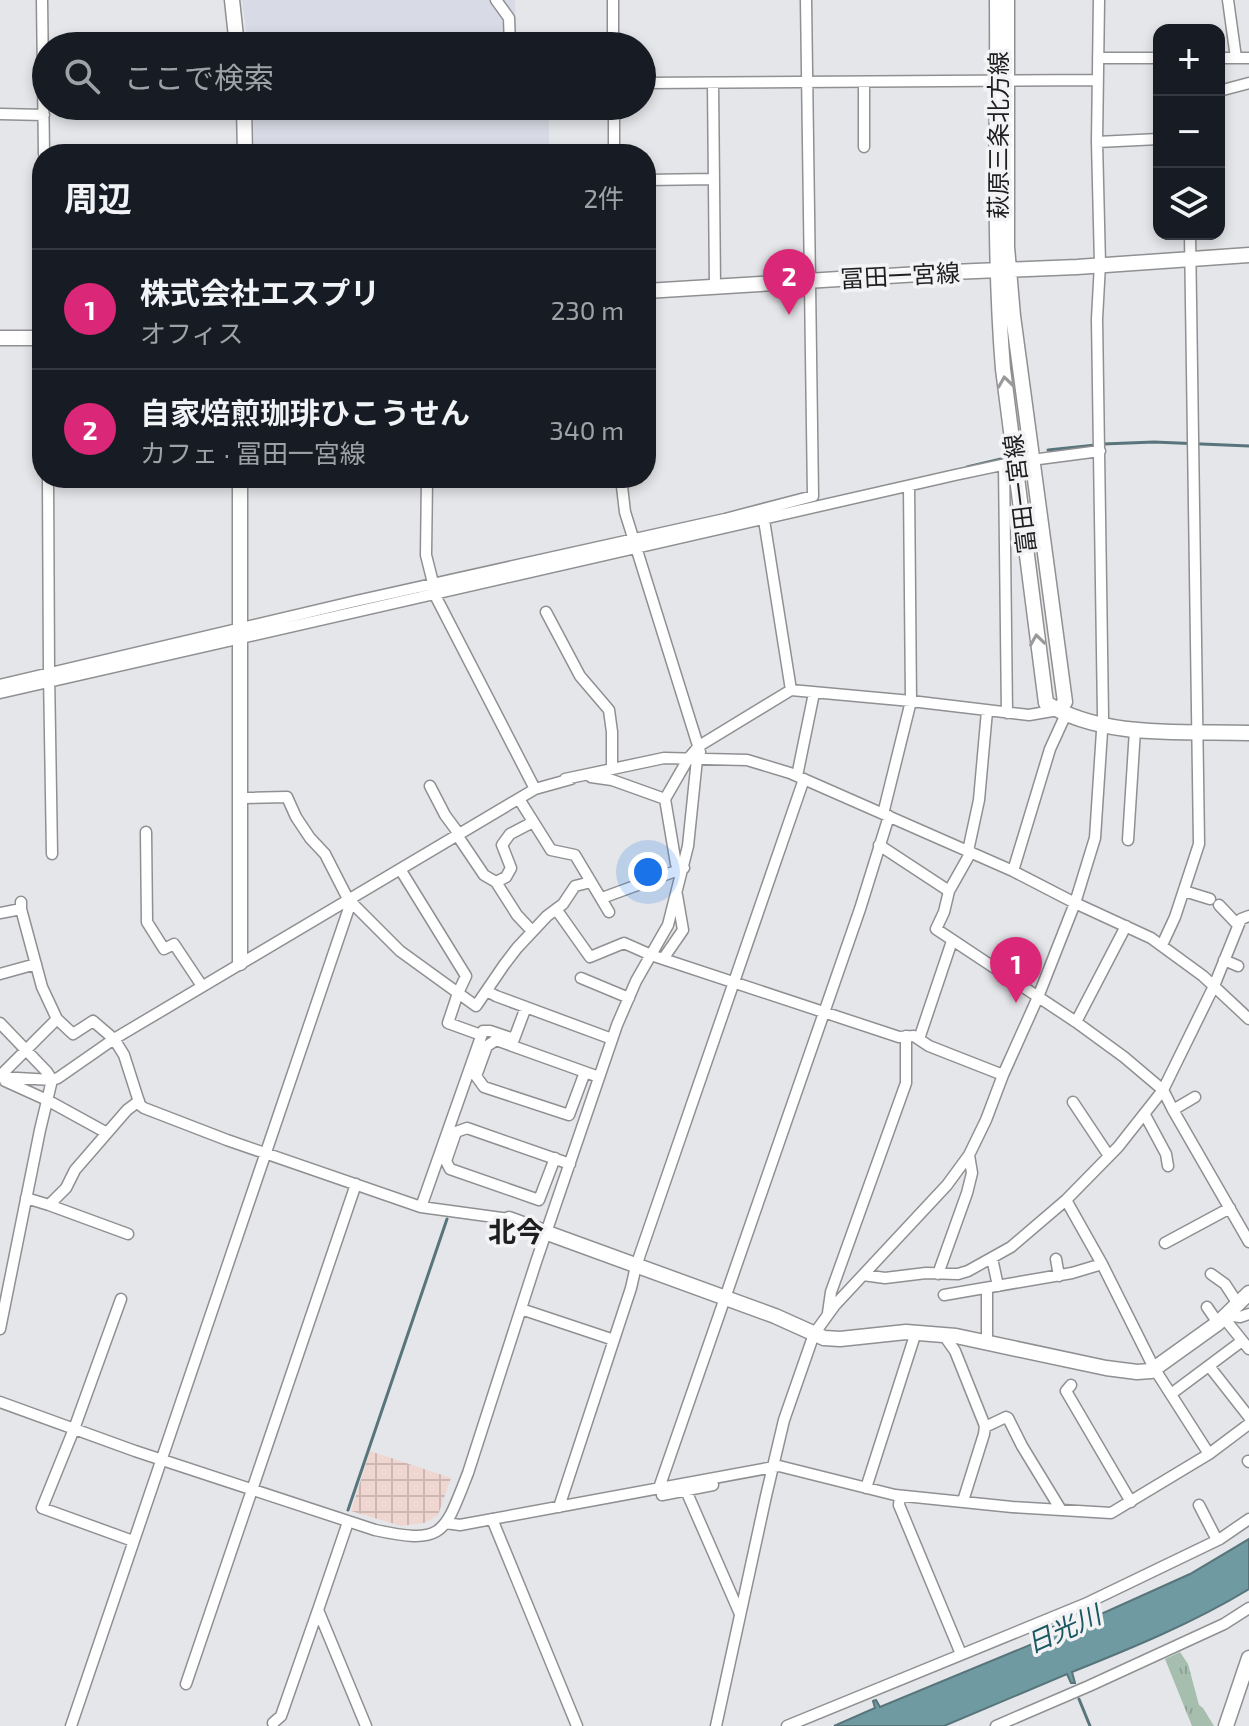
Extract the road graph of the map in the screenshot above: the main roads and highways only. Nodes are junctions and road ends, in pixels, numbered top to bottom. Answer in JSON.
{"nodes":[{"id":1,"x":232,"y":0,"type":"edge"},
{"id":2,"x":997,"y":0,"type":"edge"},
{"id":3,"x":1007,"y":0,"type":"edge"},
{"id":4,"x":235,"y":32,"type":"edge"},
{"id":5,"x":1002,"y":81,"type":"junction"},
{"id":6,"x":244,"y":120,"type":"edge"},
{"id":7,"x":245,"y":144,"type":"edge"},
{"id":8,"x":1249,"y":255,"type":"edge"},
{"id":9,"x":1004,"y":269,"type":"junction"},
{"id":10,"x":656,"y":290,"type":"edge"},
{"id":11,"x":0,"y":338,"type":"edge"},
{"id":12,"x":32,"y":338,"type":"edge"},
{"id":13,"x":240,"y":488,"type":"edge"},
{"id":14,"x":1062,"y":712,"type":"junction"},
{"id":15,"x":1249,"y":733,"type":"edge"},
{"id":16,"x":240,"y":963,"type":"road end"},
{"id":17,"x":509,"y":1219,"type":"road end"},
{"id":18,"x":1234,"y":1311,"type":"edge"},
{"id":19,"x":1249,"y":1658,"type":"edge"},
{"id":20,"x":1226,"y":1726,"type":"edge"}],
"edges":[{"from":1,"to":4,"type":"main road"},
{"from":2,"to":5,"type":"main road","name":"萩原三条北方線"},
{"from":3,"to":5,"type":"main road","name":"萩原三条北方線"},
{"from":5,"to":9,"type":"main road","name":"萩原三条北方線"},
{"from":6,"to":7,"type":"main road"},
{"from":8,"to":9,"type":"main road","name":"冨田一宮線"},
{"from":9,"to":10,"type":"main road","name":"冨田一宮線"},
{"from":9,"to":14,"type":"main road","name":"富田一宮線"},
{"from":14,"to":9,"type":"main road","name":"富田一宮線","one_way":true},
{"from":11,"to":12,"type":"main road"},
{"from":13,"to":16,"type":"main road"},
{"from":14,"to":15,"type":"main road"},
{"from":17,"to":18,"type":"main road"},
{"from":19,"to":20,"type":"main road"}]}
